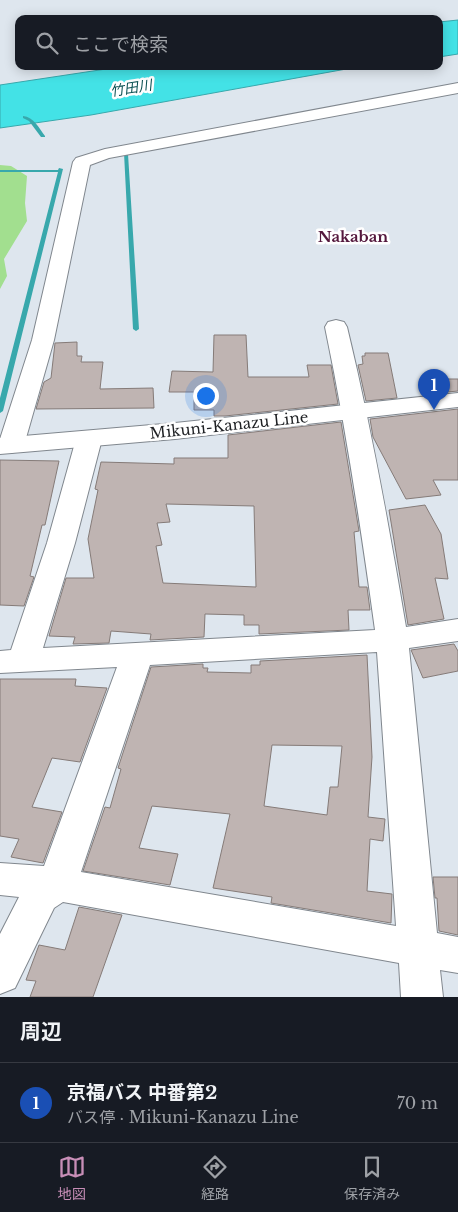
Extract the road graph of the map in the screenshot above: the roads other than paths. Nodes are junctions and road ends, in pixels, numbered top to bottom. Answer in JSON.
{"nodes":[{"id":1,"x":458,"y":88,"type":"edge"},
{"id":2,"x":336,"y":327,"type":"dead end"},
{"id":3,"x":458,"y":400,"type":"edge"},
{"id":4,"x":355,"y":413,"type":"junction"},
{"id":5,"x":89,"y":439,"type":"junction"},
{"id":6,"x":5,"y":446,"type":"edge"},
{"id":7,"x":458,"y":630,"type":"edge"},
{"id":8,"x":392,"y":640,"type":"junction"},
{"id":9,"x":137,"y":655,"type":"junction"},
{"id":10,"x":11,"y":661,"type":"edge"},
{"id":11,"x":0,"y":879,"type":"edge"},
{"id":12,"x":57,"y":884,"type":"junction"},
{"id":13,"x":417,"y":948,"type":"junction"},
{"id":14,"x":458,"y":955,"type":"edge"},
{"id":15,"x":0,"y":975,"type":"edge"},
{"id":16,"x":422,"y":997,"type":"edge"}],
"edges":[{"from":1,"to":6,"type":"street"},
{"from":2,"to":4,"type":"street"},
{"from":3,"to":4,"type":"street","name":"Mikuni-Kanazu Line"},
{"from":4,"to":5,"type":"street","name":"Mikuni-Kanazu Line"},
{"from":4,"to":8,"type":"street"},
{"from":5,"to":6,"type":"street","name":"Mikuni-Kanazu Line"},
{"from":5,"to":10,"type":"street"},
{"from":7,"to":8,"type":"street"},
{"from":8,"to":9,"type":"street"},
{"from":8,"to":13,"type":"street"},
{"from":9,"to":10,"type":"street"},
{"from":9,"to":12,"type":"street"},
{"from":11,"to":12,"type":"street"},
{"from":12,"to":13,"type":"street"},
{"from":12,"to":15,"type":"street"},
{"from":13,"to":14,"type":"street"},
{"from":13,"to":16,"type":"street"}]}
